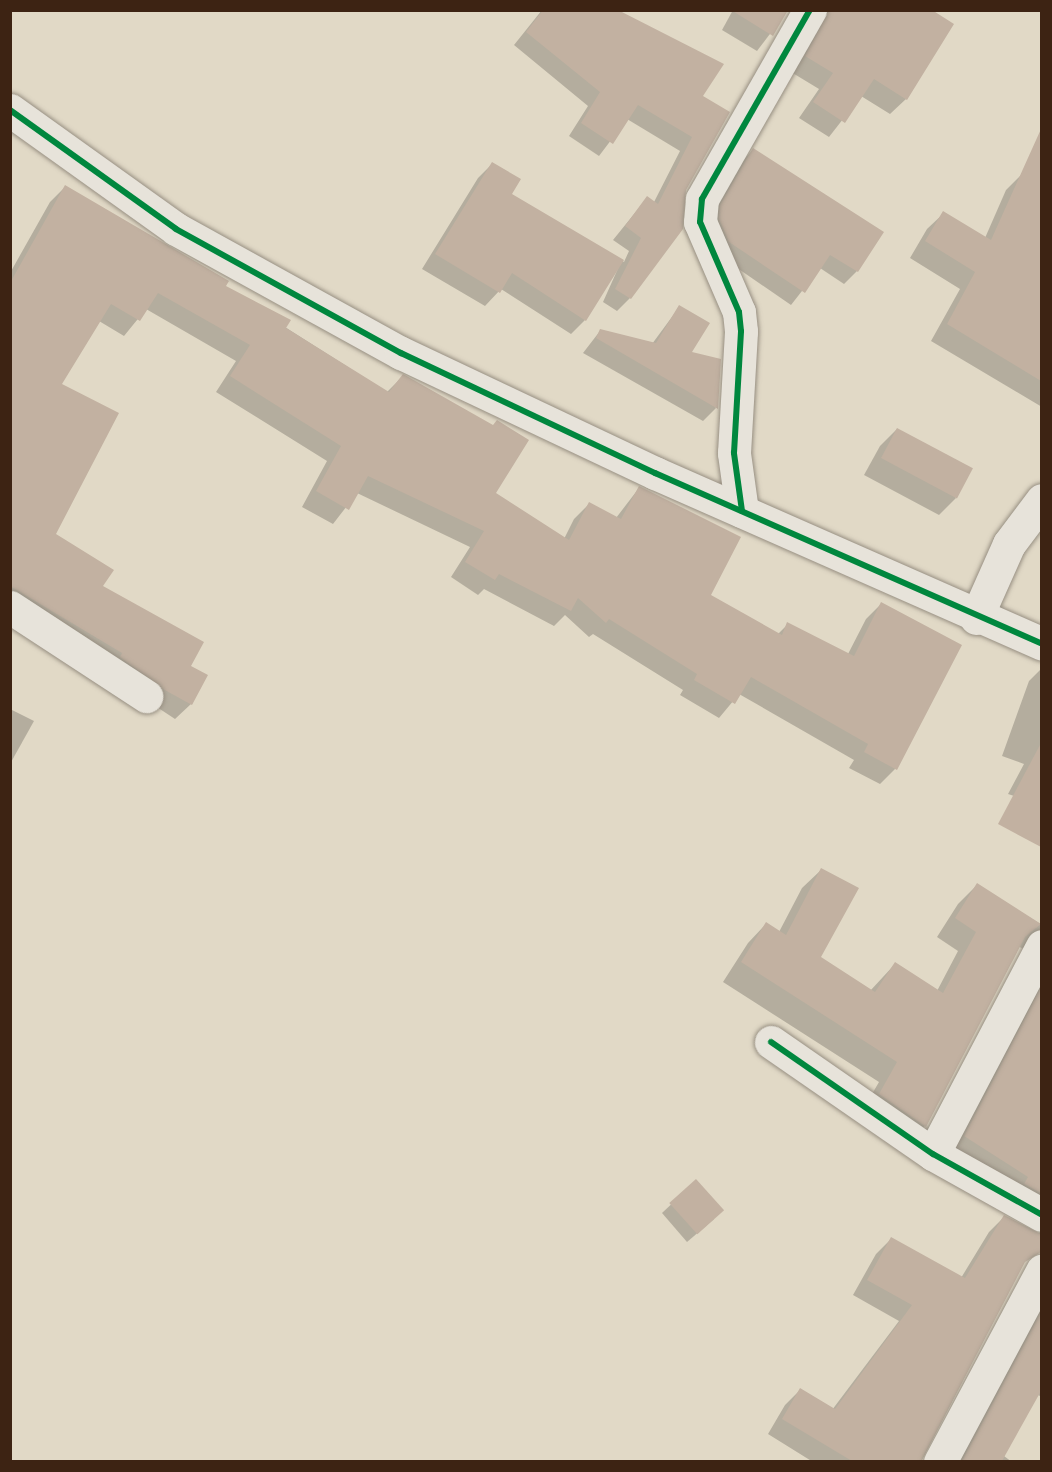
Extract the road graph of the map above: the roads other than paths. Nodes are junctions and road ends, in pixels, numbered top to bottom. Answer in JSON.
{"nodes":[{"id":1,"x":810,"y":10,"type":"edge"},
{"id":2,"x":10,"y":110,"type":"edge"},
{"id":3,"x":1041,"y":500,"type":"edge"},
{"id":4,"x":742,"y":511,"type":"junction"},
{"id":5,"x":983,"y":604,"type":"junction"},
{"id":6,"x":10,"y":607,"type":"edge"},
{"id":7,"x":1041,"y":644,"type":"edge"},
{"id":8,"x":146,"y":696,"type":"dead end"},
{"id":9,"x":1041,"y":946,"type":"edge"},
{"id":10,"x":771,"y":1042,"type":"dead end"},
{"id":11,"x":933,"y":1154,"type":"junction"},
{"id":12,"x":1041,"y":1215,"type":"edge"},
{"id":13,"x":1041,"y":1271,"type":"edge"},
{"id":14,"x":940,"y":1461,"type":"edge"}],
"edges":[{"from":1,"to":4,"type":"street"},
{"from":2,"to":4,"type":"street"},
{"from":3,"to":5,"type":"street"},
{"from":4,"to":5,"type":"street"},
{"from":5,"to":7,"type":"street"},
{"from":6,"to":8,"type":"street"},
{"from":9,"to":11,"type":"street"},
{"from":10,"to":11,"type":"street"},
{"from":11,"to":12,"type":"street"},
{"from":13,"to":14,"type":"street"}]}
